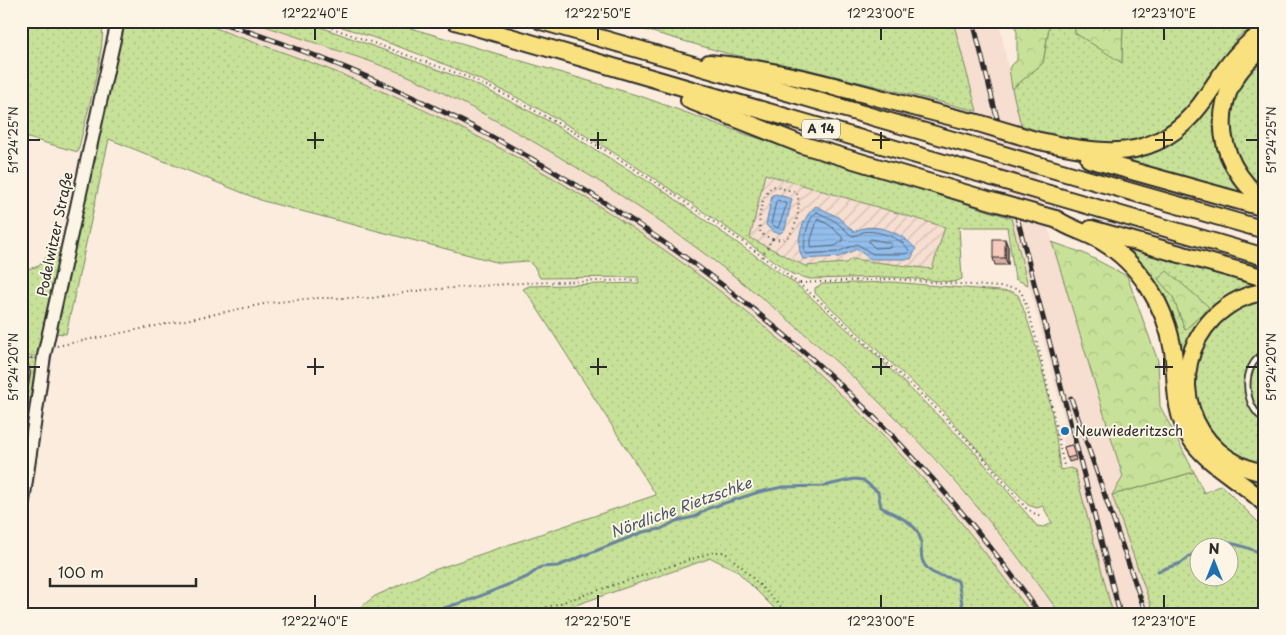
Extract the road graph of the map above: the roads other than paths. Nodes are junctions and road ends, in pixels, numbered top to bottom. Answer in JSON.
{"nodes":[{"id":1,"x":118,"y":21,"type":"edge"},
{"id":2,"x":454,"y":21,"type":"edge"},
{"id":3,"x":541,"y":21,"type":"edge"},
{"id":4,"x":1265,"y":31,"type":"edge"},
{"id":5,"x":1265,"y":47,"type":"edge"},
{"id":6,"x":670,"y":59,"type":"junction"},
{"id":7,"x":651,"y":80,"type":"junction"},
{"id":8,"x":1035,"y":140,"type":"junction"},
{"id":9,"x":1265,"y":201,"type":"edge"},
{"id":10,"x":1265,"y":208,"type":"edge"},
{"id":11,"x":1056,"y":219,"type":"junction"},
{"id":12,"x":1265,"y":230,"type":"edge"},
{"id":13,"x":1265,"y":257,"type":"edge"},
{"id":14,"x":1265,"y":278,"type":"edge"},
{"id":15,"x":1265,"y":292,"type":"edge"},
{"id":16,"x":1265,"y":353,"type":"edge"},
{"id":17,"x":22,"y":369,"type":"edge"},
{"id":18,"x":21,"y":398,"type":"edge"},
{"id":19,"x":1265,"y":420,"type":"edge"},
{"id":20,"x":1265,"y":473,"type":"edge"},
{"id":21,"x":1265,"y":504,"type":"edge"},
{"id":22,"x":21,"y":515,"type":"edge"}],
"edges":[{"from":1,"to":22,"type":"street","name":"Podelwitzer Straße"},
{"from":2,"to":7,"type":"highway","number":"A 14"},
{"from":3,"to":6,"type":"highway","number":"A 14"},
{"from":4,"to":8,"type":"highway"},
{"from":5,"to":9,"type":"highway"},
{"from":6,"to":8,"type":"highway","bridge":true},
{"from":6,"to":12,"type":"highway","number":"A 14","bridge":true},
{"from":7,"to":11,"type":"highway","bridge":true},
{"from":7,"to":13,"type":"highway","number":"A 14","bridge":true},
{"from":8,"to":10,"type":"highway"},
{"from":11,"to":14,"type":"highway"},
{"from":11,"to":21,"type":"highway"},
{"from":15,"to":20,"type":"highway"},
{"from":16,"to":19,"type":"lane"},
{"from":17,"to":18,"type":"street"}]}
